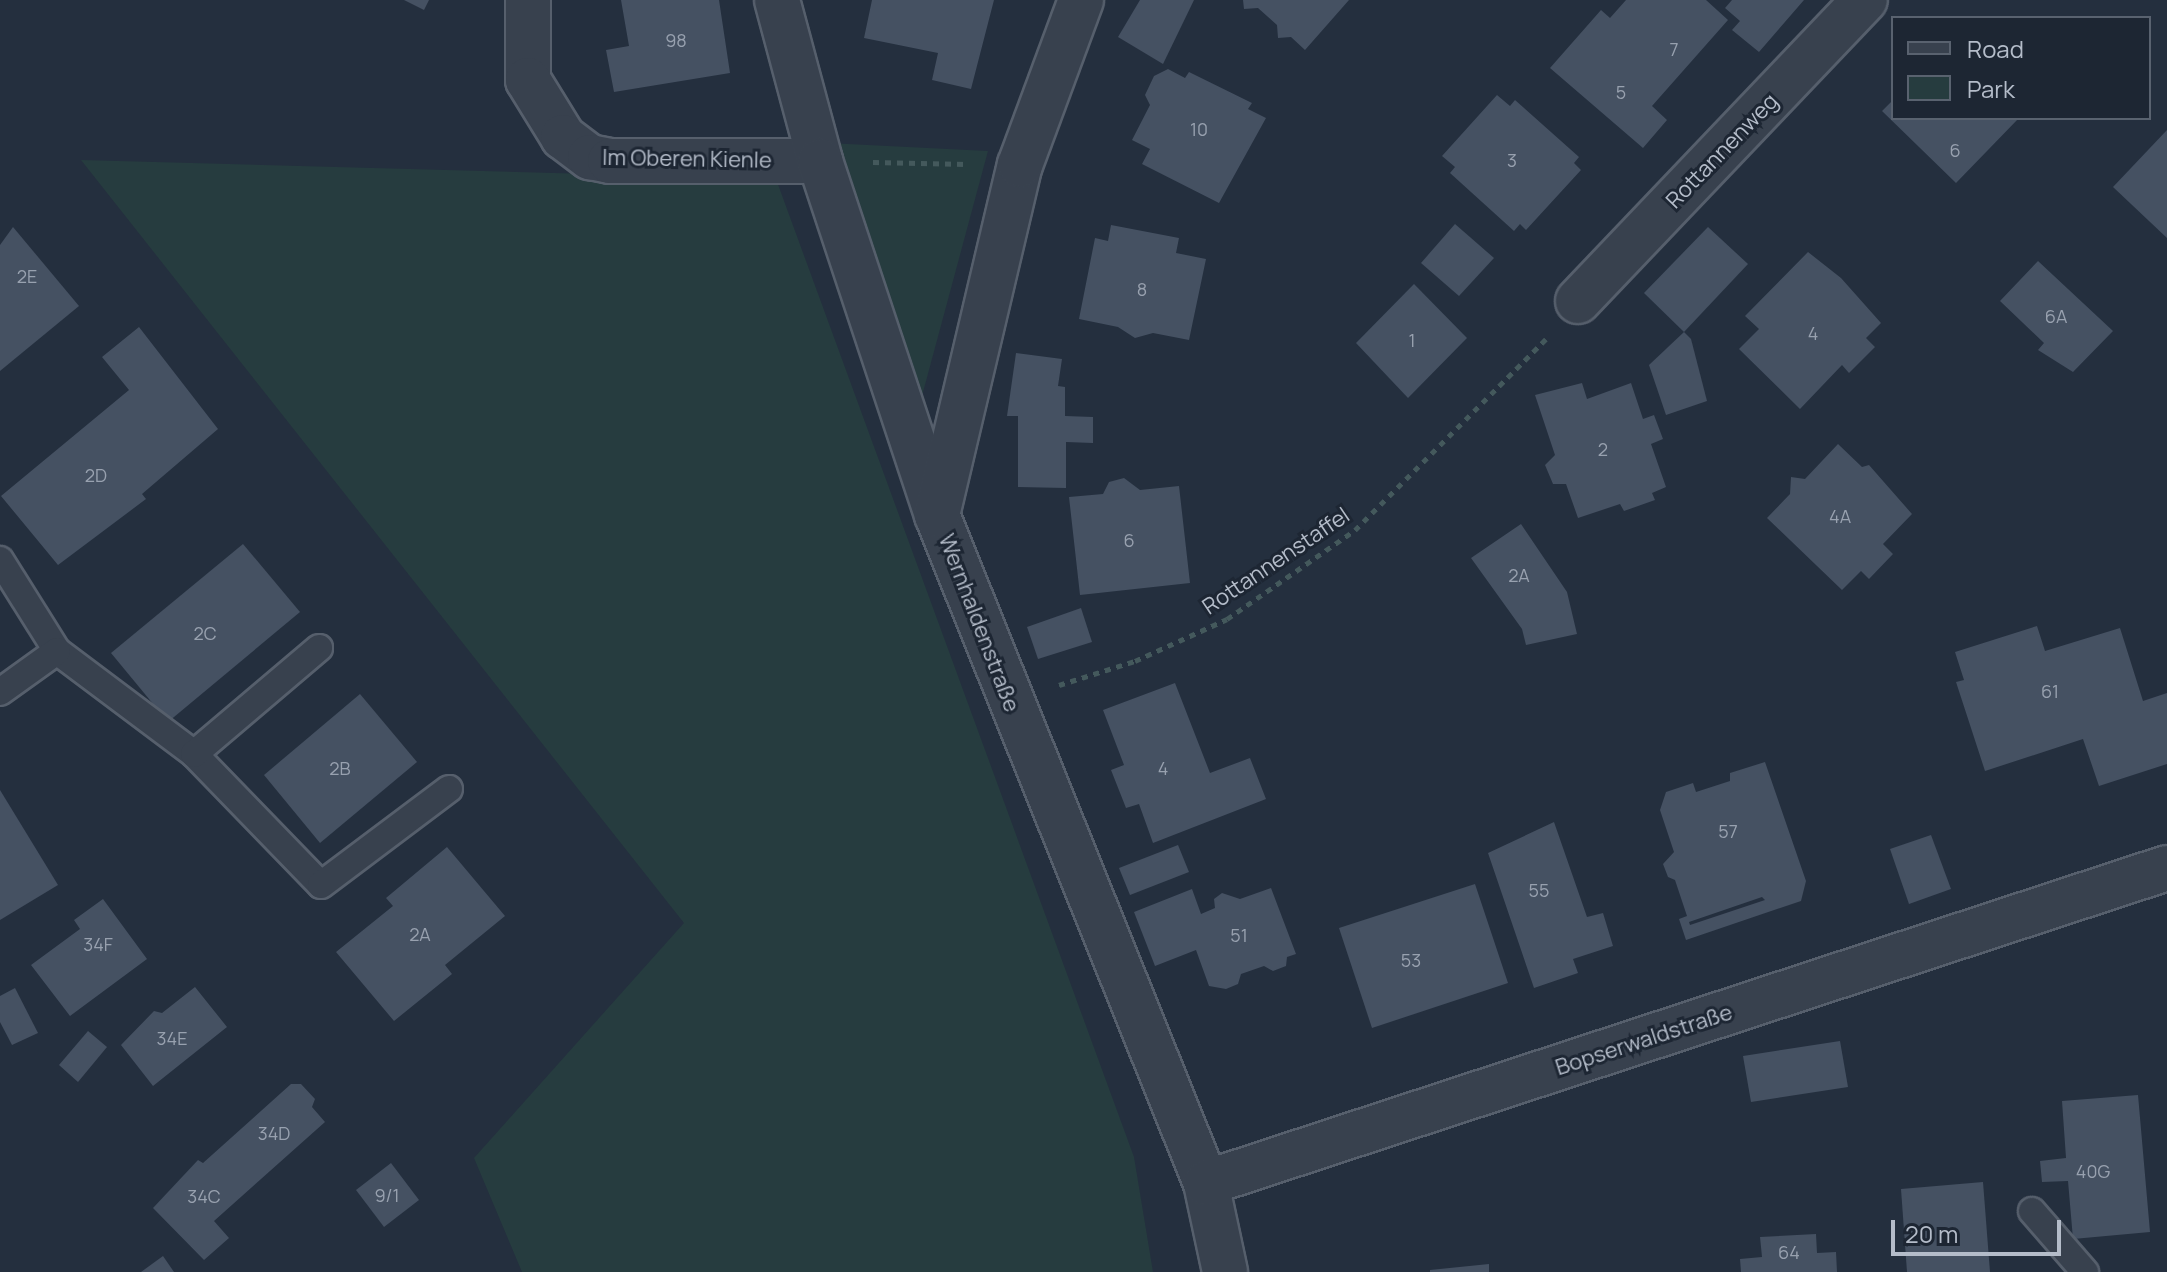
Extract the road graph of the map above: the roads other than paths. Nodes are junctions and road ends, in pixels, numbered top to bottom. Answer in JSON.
{"nodes":[{"id":1,"x":528,"y":0,"type":"edge"},
{"id":2,"x":777,"y":0,"type":"edge"},
{"id":3,"x":1081,"y":0,"type":"edge"},
{"id":4,"x":1865,"y":0,"type":"edge"},
{"id":5,"x":820,"y":161,"type":"junction"},
{"id":6,"x":1578,"y":301,"type":"road end"},
{"id":7,"x":937,"y":515,"type":"junction"},
{"id":8,"x":0,"y":560,"type":"edge"},
{"id":9,"x":319,"y":648,"type":"dead end"},
{"id":10,"x":57,"y":651,"type":"junction"},
{"id":11,"x":0,"y":692,"type":"edge"},
{"id":12,"x":194,"y":754,"type":"junction"},
{"id":13,"x":449,"y":789,"type":"dead end"},
{"id":14,"x":2167,"y":868,"type":"edge"},
{"id":15,"x":1206,"y":1183,"type":"junction"},
{"id":16,"x":2032,"y":1211,"type":"dead end"},
{"id":17,"x":1225,"y":1272,"type":"edge"},
{"id":18,"x":2085,"y":1272,"type":"edge"}],
"edges":[{"from":1,"to":5,"type":"street","name":"Im Oberen Kienle"},
{"from":2,"to":5,"type":"street"},
{"from":3,"to":7,"type":"street","name":"Wernhaldenstraße"},
{"from":4,"to":6,"type":"street","name":"Rottannenweg"},
{"from":5,"to":7,"type":"street"},
{"from":7,"to":15,"type":"street","name":"Wernhaldenstraße"},
{"from":8,"to":10,"type":"lane"},
{"from":9,"to":12,"type":"lane"},
{"from":10,"to":11,"type":"lane"},
{"from":10,"to":12,"type":"lane"},
{"from":12,"to":13,"type":"lane"},
{"from":14,"to":15,"type":"street","name":"Bopserwaldstraße"},
{"from":15,"to":17,"type":"street"},
{"from":16,"to":18,"type":"lane"}]}
